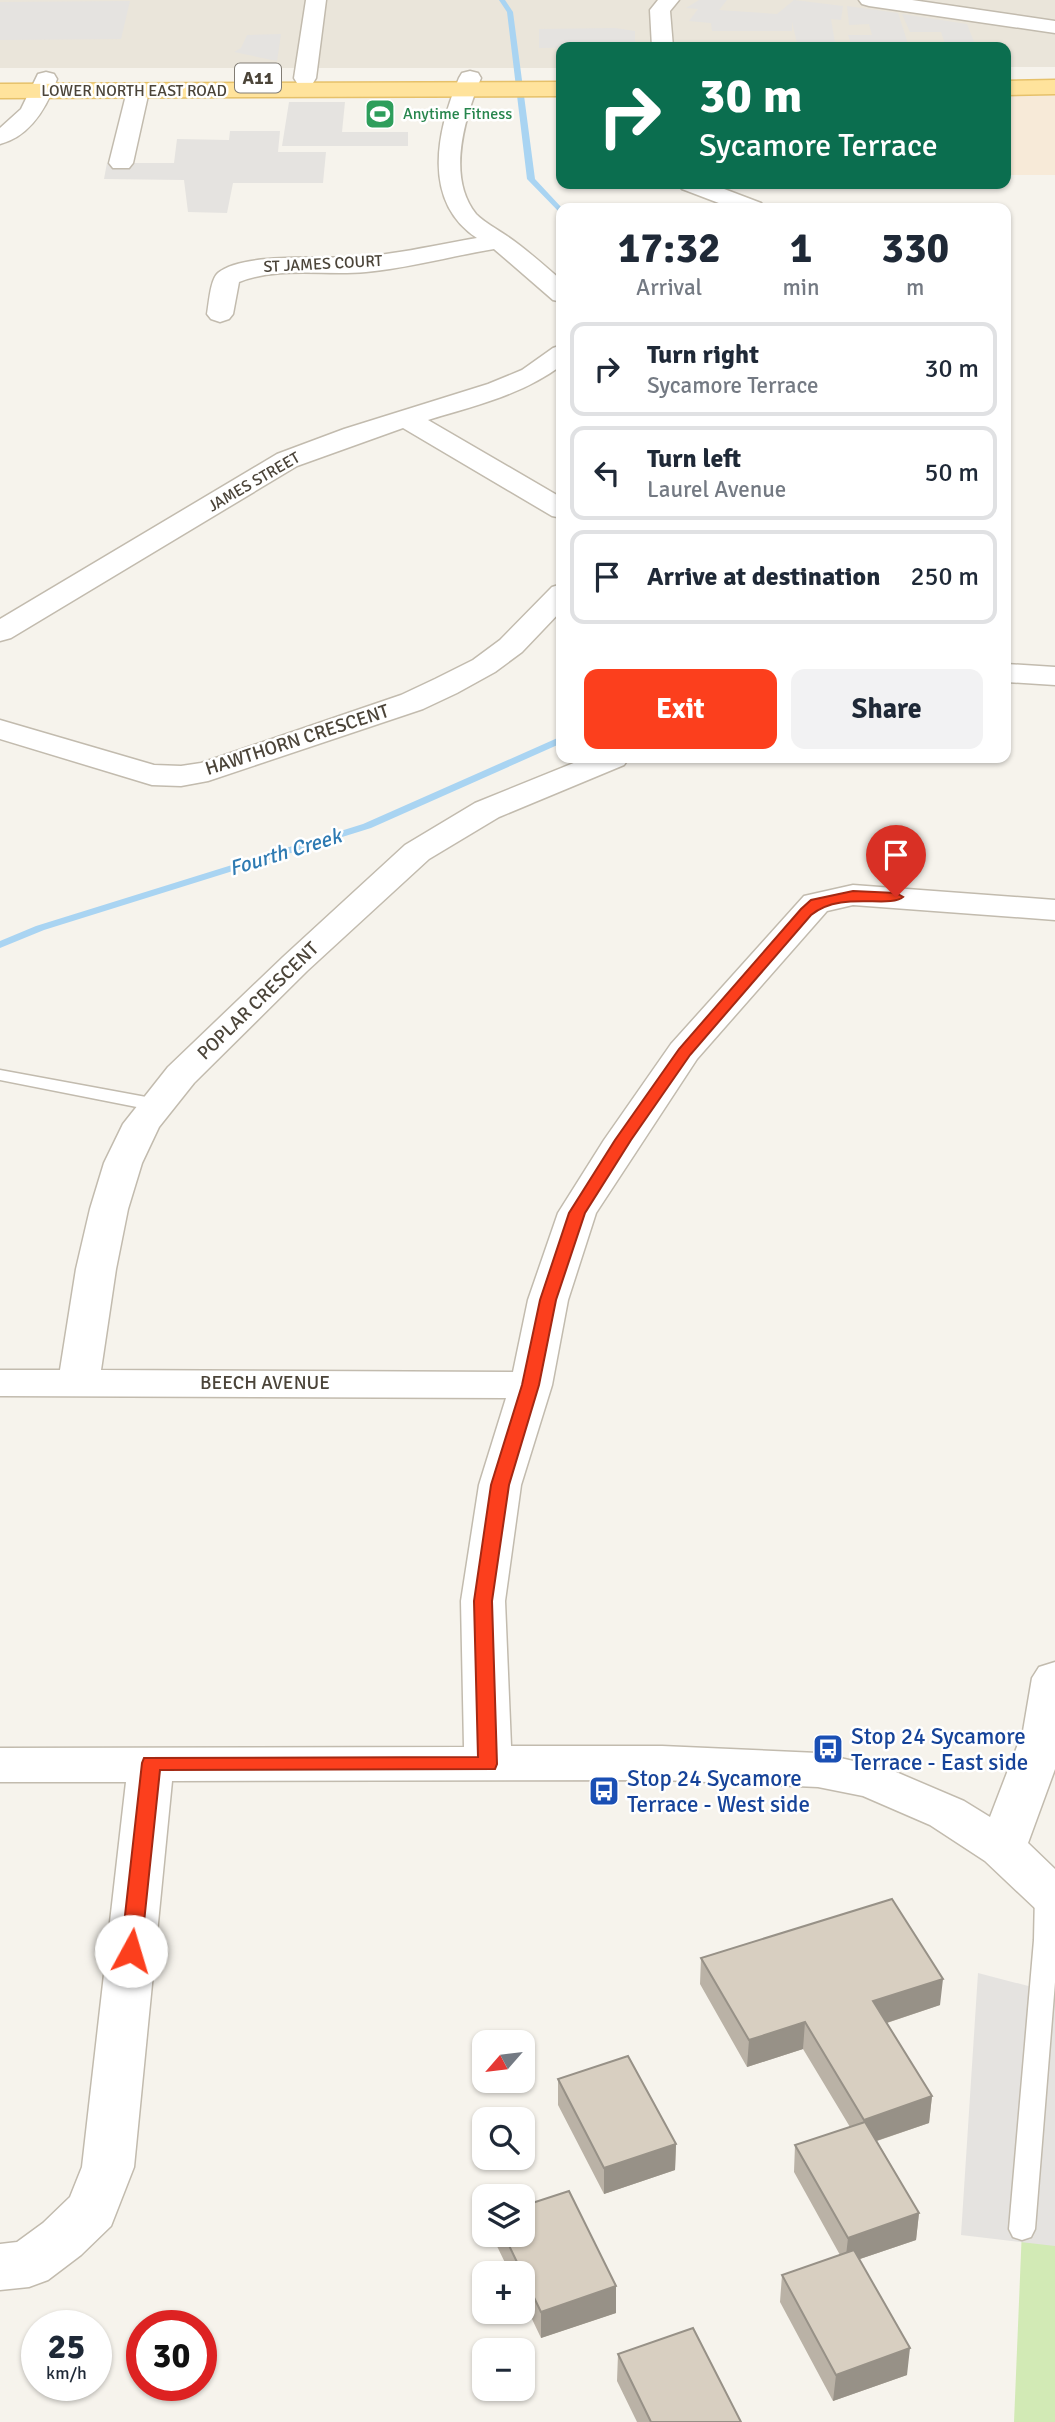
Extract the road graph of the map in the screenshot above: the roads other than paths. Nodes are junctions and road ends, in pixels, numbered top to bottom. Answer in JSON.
{"nodes":[{"id":1,"x":316,"y":0,"type":"edge"},
{"id":2,"x":669,"y":0,"type":"edge"},
{"id":3,"x":869,"y":0,"type":"edge"},
{"id":4,"x":1055,"y":27,"type":"edge"},
{"id":5,"x":663,"y":42,"type":"edge"},
{"id":6,"x":1011,"y":77,"type":"edge"},
{"id":7,"x":1055,"y":77,"type":"edge"},
{"id":8,"x":305,"y":78,"type":"junction"},
{"id":9,"x":0,"y":79,"type":"edge"},
{"id":10,"x":556,"y":79,"type":"edge"},
{"id":11,"x":467,"y":84,"type":"junction"},
{"id":12,"x":533,"y":84,"type":"junction"},
{"id":13,"x":44,"y":85,"type":"junction"},
{"id":14,"x":556,"y":88,"type":"edge"},
{"id":15,"x":1011,"y":88,"type":"edge"},
{"id":16,"x":1055,"y":88,"type":"edge"},
{"id":17,"x":0,"y":91,"type":"edge"},
{"id":18,"x":138,"y":91,"type":"junction"},
{"id":19,"x":0,"y":137,"type":"edge"},
{"id":20,"x":121,"y":163,"type":"dead end"},
{"id":21,"x":703,"y":189,"type":"edge"},
{"id":22,"x":740,"y":203,"type":"edge"},
{"id":23,"x":498,"y":241,"type":"junction"},
{"id":24,"x":556,"y":290,"type":"edge"},
{"id":25,"x":220,"y":314,"type":"dead end"},
{"id":26,"x":556,"y":357,"type":"edge"},
{"id":27,"x":406,"y":419,"type":"junction"},
{"id":28,"x":556,"y":506,"type":"edge"},
{"id":29,"x":556,"y":599,"type":"edge"},
{"id":30,"x":0,"y":632,"type":"edge"},
{"id":31,"x":1011,"y":673,"type":"edge"},
{"id":32,"x":1055,"y":676,"type":"edge"},
{"id":33,"x":0,"y":729,"type":"edge"},
{"id":34,"x":602,"y":763,"type":"edge"},
{"id":35,"x":1055,"y":910,"type":"edge"},
{"id":36,"x":0,"y":1075,"type":"edge"},
{"id":37,"x":157,"y":1105,"type":"junction"},
{"id":38,"x":79,"y":1382,"type":"junction"},
{"id":39,"x":0,"y":1383,"type":"edge"},
{"id":40,"x":531,"y":1385,"type":"junction"},
{"id":41,"x":1055,"y":1678,"type":"edge"},
{"id":42,"x":151,"y":1763,"type":"junction"},
{"id":43,"x":488,"y":1764,"type":"junction"},
{"id":44,"x":0,"y":1765,"type":"edge"},
{"id":45,"x":1002,"y":1848,"type":"junction"},
{"id":46,"x":1051,"y":1896,"type":"edge"},
{"id":47,"x":1022,"y":2229,"type":"dead end"},
{"id":48,"x":0,"y":2267,"type":"edge"}],
"edges":[{"from":1,"to":8,"type":"street"},
{"from":2,"to":5,"type":"street"},
{"from":3,"to":4,"type":"street"},
{"from":6,"to":7,"type":"main road"},
{"from":8,"to":11,"type":"main road","name":"LOWER NORTH EAST ROAD","number":"A11"},
{"from":8,"to":13,"type":"main road","name":"LOWER NORTH EAST ROAD","number":"A11"},
{"from":9,"to":13,"type":"main road","name":"LOWER NORTH EAST ROAD","number":"A11"},
{"from":10,"to":12,"type":"main road","name":"LOWER NORTH EAST ROAD","number":"A11"},
{"from":11,"to":12,"type":"main road","name":"LOWER NORTH EAST ROAD","number":"A11"},
{"from":11,"to":18,"type":"main road","name":"LOWER NORTH EAST ROAD","number":"A11"},
{"from":11,"to":23,"type":"street"},
{"from":12,"to":14,"type":"main road","name":"LOWER NORTH EAST ROAD","number":"A11"},
{"from":13,"to":17,"type":"main road","name":"LOWER NORTH EAST ROAD","number":"A11"},
{"from":13,"to":18,"type":"main road","name":"LOWER NORTH EAST ROAD","number":"A11"},
{"from":13,"to":19,"type":"street"},
{"from":15,"to":16,"type":"main road"},
{"from":18,"to":20,"type":"street"},
{"from":21,"to":22,"type":"street"},
{"from":23,"to":24,"type":"street"},
{"from":23,"to":25,"type":"street","name":"ST JAMES COURT"},
{"from":26,"to":27,"type":"street","name":"JAMES STREET"},
{"from":27,"to":28,"type":"street"},
{"from":27,"to":30,"type":"street","name":"JAMES STREET"},
{"from":29,"to":33,"type":"street","name":"HAWTHORN CRESCENT"},
{"from":31,"to":32,"type":"street"},
{"from":34,"to":37,"type":"street","name":"POPLAR CRESCENT"},
{"from":35,"to":40,"type":"street"},
{"from":36,"to":37,"type":"lane"},
{"from":37,"to":38,"type":"street","name":"POPLAR CRESCENT"},
{"from":38,"to":39,"type":"street","name":"BEECH AVENUE"},
{"from":38,"to":40,"type":"street","name":"BEECH AVENUE"},
{"from":40,"to":43,"type":"street"},
{"from":41,"to":45,"type":"street"},
{"from":42,"to":43,"type":"street"},
{"from":42,"to":44,"type":"street"},
{"from":42,"to":48,"type":"street"},
{"from":43,"to":45,"type":"street"},
{"from":45,"to":46,"type":"street"},
{"from":46,"to":47,"type":"lane"}]}
